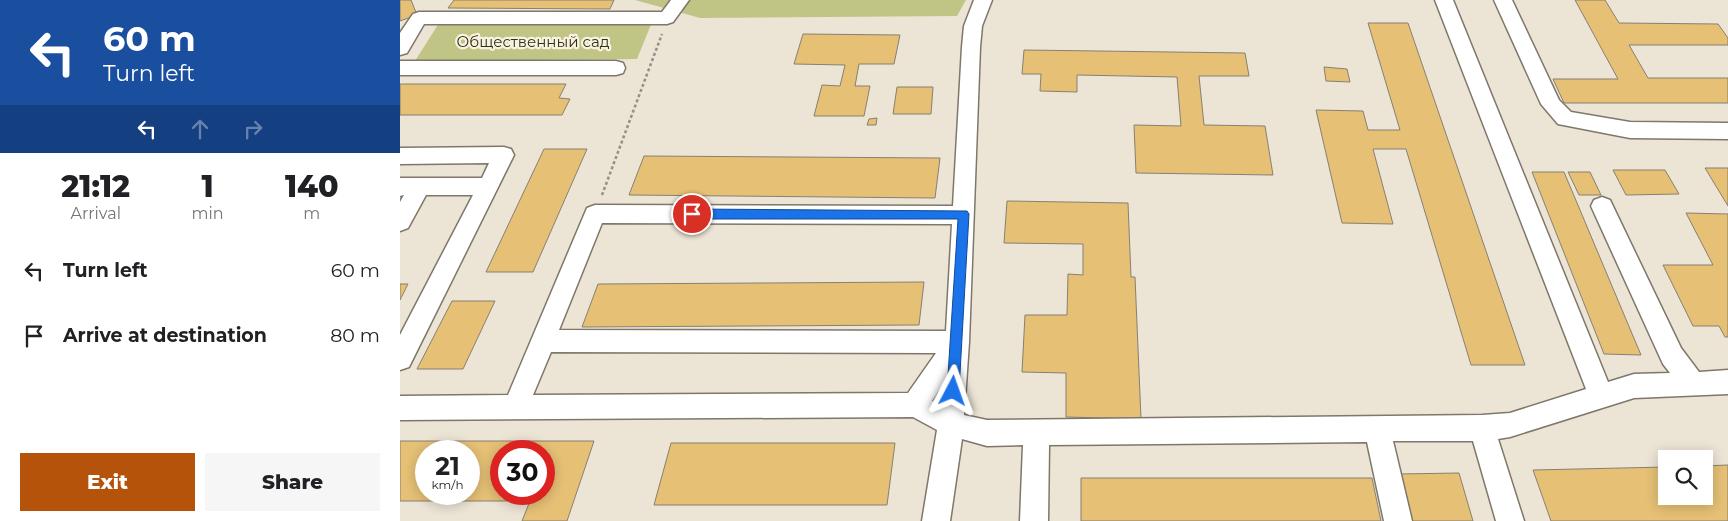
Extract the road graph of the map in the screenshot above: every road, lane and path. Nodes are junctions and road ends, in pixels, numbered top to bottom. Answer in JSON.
{"nodes":[{"id":1,"x":430,"y":0,"type":"edge"},
{"id":2,"x":680,"y":0,"type":"edge"},
{"id":3,"x":983,"y":0,"type":"edge"},
{"id":4,"x":1444,"y":0,"type":"edge"},
{"id":5,"x":1503,"y":0,"type":"edge"},
{"id":6,"x":419,"y":18,"type":"junction"},
{"id":7,"x":667,"y":18,"type":"junction"},
{"id":8,"x":400,"y":25,"type":"edge"},
{"id":9,"x":400,"y":48,"type":"edge"},
{"id":10,"x":400,"y":68,"type":"edge"},
{"id":11,"x":616,"y":68,"type":"dead end"},
{"id":12,"x":1728,"y":131,"type":"edge"},
{"id":13,"x":400,"y":156,"type":"edge"},
{"id":14,"x":488,"y":186,"type":"junction"},
{"id":15,"x":410,"y":187,"type":"edge"},
{"id":16,"x":1602,"y":206,"type":"dead end"},
{"id":17,"x":595,"y":214,"type":"junction"},
{"id":18,"x":963,"y":214,"type":"junction"},
{"id":19,"x":400,"y":222,"type":"edge"},
{"id":20,"x":543,"y":341,"type":"junction"},
{"id":21,"x":957,"y":342,"type":"junction"},
{"id":22,"x":400,"y":359,"type":"edge"},
{"id":23,"x":1728,"y":382,"type":"edge"},
{"id":24,"x":1693,"y":384,"type":"junction"},
{"id":25,"x":1601,"y":396,"type":"junction"},
{"id":26,"x":917,"y":406,"type":"junction"},
{"id":27,"x":516,"y":407,"type":"junction"},
{"id":28,"x":400,"y":408,"type":"edge"},
{"id":29,"x":1482,"y":428,"type":"junction"},
{"id":30,"x":949,"y":429,"type":"junction"},
{"id":31,"x":1377,"y":429,"type":"junction"},
{"id":32,"x":1036,"y":433,"type":"junction"},
{"id":33,"x":936,"y":521,"type":"edge"},
{"id":34,"x":1034,"y":521,"type":"edge"},
{"id":35,"x":1398,"y":521,"type":"edge"},
{"id":36,"x":1510,"y":521,"type":"edge"}],
"edges":[{"from":1,"to":6,"type":"street"},
{"from":2,"to":7,"type":"street"},
{"from":3,"to":18,"type":"street"},
{"from":4,"to":25,"type":"street"},
{"from":5,"to":12,"type":"street"},
{"from":6,"to":7,"type":"street"},
{"from":6,"to":8,"type":"street"},
{"from":6,"to":9,"type":"street"},
{"from":7,"to":17,"type":"path"},
{"from":10,"to":11,"type":"street"},
{"from":13,"to":14,"type":"street"},
{"from":14,"to":15,"type":"street"},
{"from":14,"to":22,"type":"street"},
{"from":15,"to":19,"type":"street"},
{"from":16,"to":24,"type":"street"},
{"from":17,"to":18,"type":"street"},
{"from":17,"to":20,"type":"street"},
{"from":18,"to":21,"type":"street"},
{"from":20,"to":21,"type":"street"},
{"from":20,"to":27,"type":"street"},
{"from":21,"to":26,"type":"street"},
{"from":21,"to":30,"type":"street"},
{"from":23,"to":24,"type":"street"},
{"from":24,"to":25,"type":"street"},
{"from":25,"to":29,"type":"street"},
{"from":26,"to":27,"type":"street"},
{"from":26,"to":30,"type":"street"},
{"from":27,"to":28,"type":"street"},
{"from":29,"to":31,"type":"street"},
{"from":29,"to":36,"type":"street"},
{"from":30,"to":32,"type":"street"},
{"from":30,"to":33,"type":"street"},
{"from":31,"to":32,"type":"street"},
{"from":31,"to":35,"type":"street"},
{"from":32,"to":34,"type":"street"}]}
